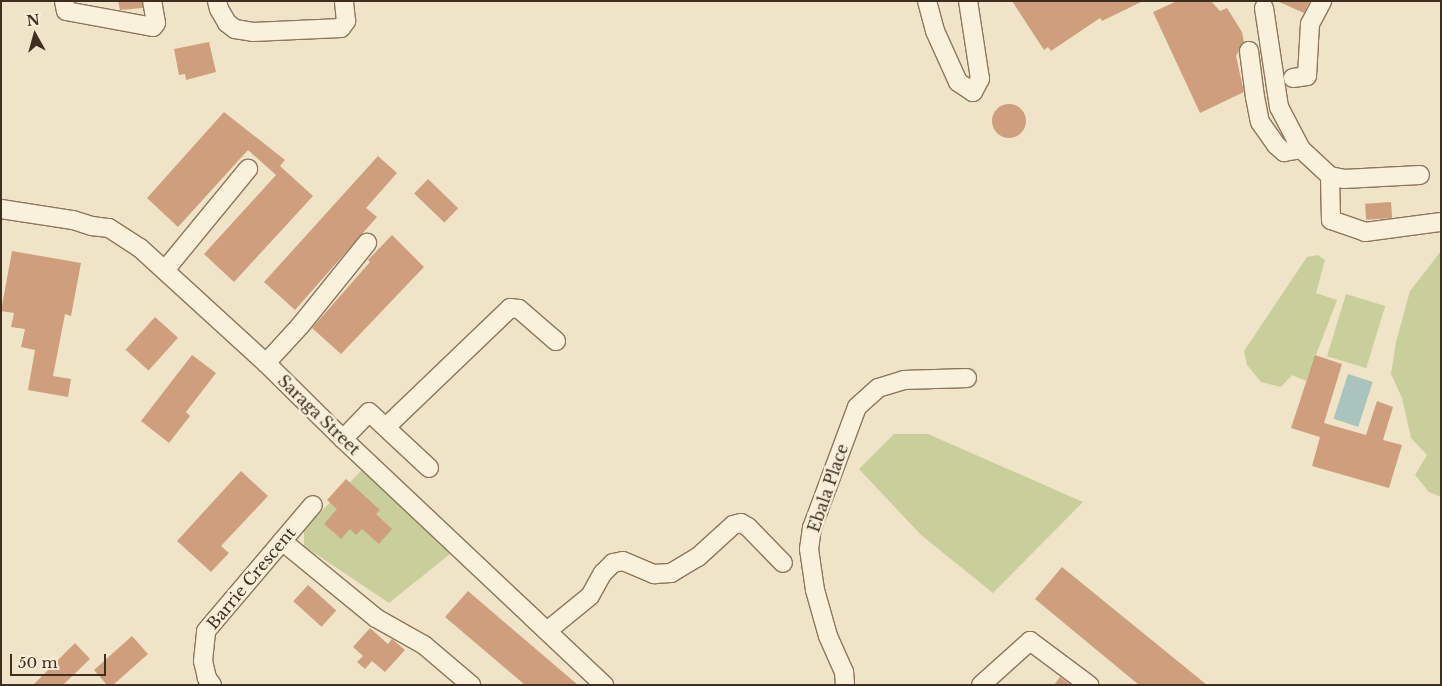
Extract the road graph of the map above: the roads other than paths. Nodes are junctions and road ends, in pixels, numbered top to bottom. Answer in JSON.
{"nodes":[{"id":1,"x":64,"y":1,"type":"edge"},
{"id":2,"x":152,"y":1,"type":"edge"},
{"id":3,"x":217,"y":1,"type":"edge"},
{"id":4,"x":344,"y":1,"type":"edge"},
{"id":5,"x":927,"y":1,"type":"edge"},
{"id":6,"x":968,"y":1,"type":"edge"},
{"id":7,"x":1322,"y":1,"type":"edge"},
{"id":8,"x":1264,"y":8,"type":"dead end"},
{"id":9,"x":1249,"y":51,"type":"dead end"},
{"id":10,"x":1293,"y":78,"type":"dead end"},
{"id":11,"x":1301,"y":149,"type":"junction"},
{"id":12,"x":248,"y":169,"type":"dead end"},
{"id":13,"x":1420,"y":175,"type":"dead end"},
{"id":14,"x":1330,"y":176,"type":"junction"},
{"id":15,"x":1,"y":209,"type":"edge"},
{"id":16,"x":1441,"y":222,"type":"edge"},
{"id":17,"x":367,"y":243,"type":"dead end"},
{"id":18,"x":165,"y":270,"type":"junction"},
{"id":19,"x":556,"y":341,"type":"dead end"},
{"id":20,"x":266,"y":363,"type":"junction"},
{"id":21,"x":967,"y":378,"type":"dead end"},
{"id":22,"x":386,"y":427,"type":"junction"},
{"id":23,"x":343,"y":439,"type":"junction"},
{"id":24,"x":429,"y":468,"type":"dead end"},
{"id":25,"x":313,"y":506,"type":"dead end"},
{"id":26,"x":282,"y":541,"type":"junction"},
{"id":27,"x":783,"y":563,"type":"dead end"},
{"id":28,"x":547,"y":630,"type":"junction"},
{"id":29,"x":212,"y":685,"type":"edge"},
{"id":30,"x":472,"y":685,"type":"edge"},
{"id":31,"x":604,"y":685,"type":"edge"},
{"id":32,"x":845,"y":685,"type":"edge"},
{"id":33,"x":981,"y":685,"type":"edge"},
{"id":34,"x":1089,"y":685,"type":"edge"}],
"edges":[{"from":1,"to":2,"type":"street"},
{"from":3,"to":4,"type":"street"},
{"from":5,"to":6,"type":"street"},
{"from":7,"to":10,"type":"street"},
{"from":8,"to":11,"type":"street"},
{"from":9,"to":11,"type":"street"},
{"from":11,"to":14,"type":"street"},
{"from":12,"to":18,"type":"street"},
{"from":13,"to":14,"type":"street"},
{"from":14,"to":16,"type":"street"},
{"from":15,"to":18,"type":"street","name":"Saraga Street"},
{"from":17,"to":20,"type":"street"},
{"from":18,"to":20,"type":"street","name":"Saraga Street"},
{"from":19,"to":22,"type":"street"},
{"from":20,"to":23,"type":"street","name":"Saraga Street"},
{"from":21,"to":32,"type":"street","name":"Ebala Place"},
{"from":22,"to":23,"type":"street"},
{"from":22,"to":24,"type":"street"},
{"from":23,"to":28,"type":"street","name":"Saraga Street"},
{"from":25,"to":26,"type":"street","name":"Barrie Crescent"},
{"from":26,"to":29,"type":"street","name":"Barrie Crescent"},
{"from":26,"to":30,"type":"street"},
{"from":27,"to":28,"type":"street"},
{"from":28,"to":31,"type":"street","name":"Saraga Street"},
{"from":33,"to":34,"type":"street"}]}
